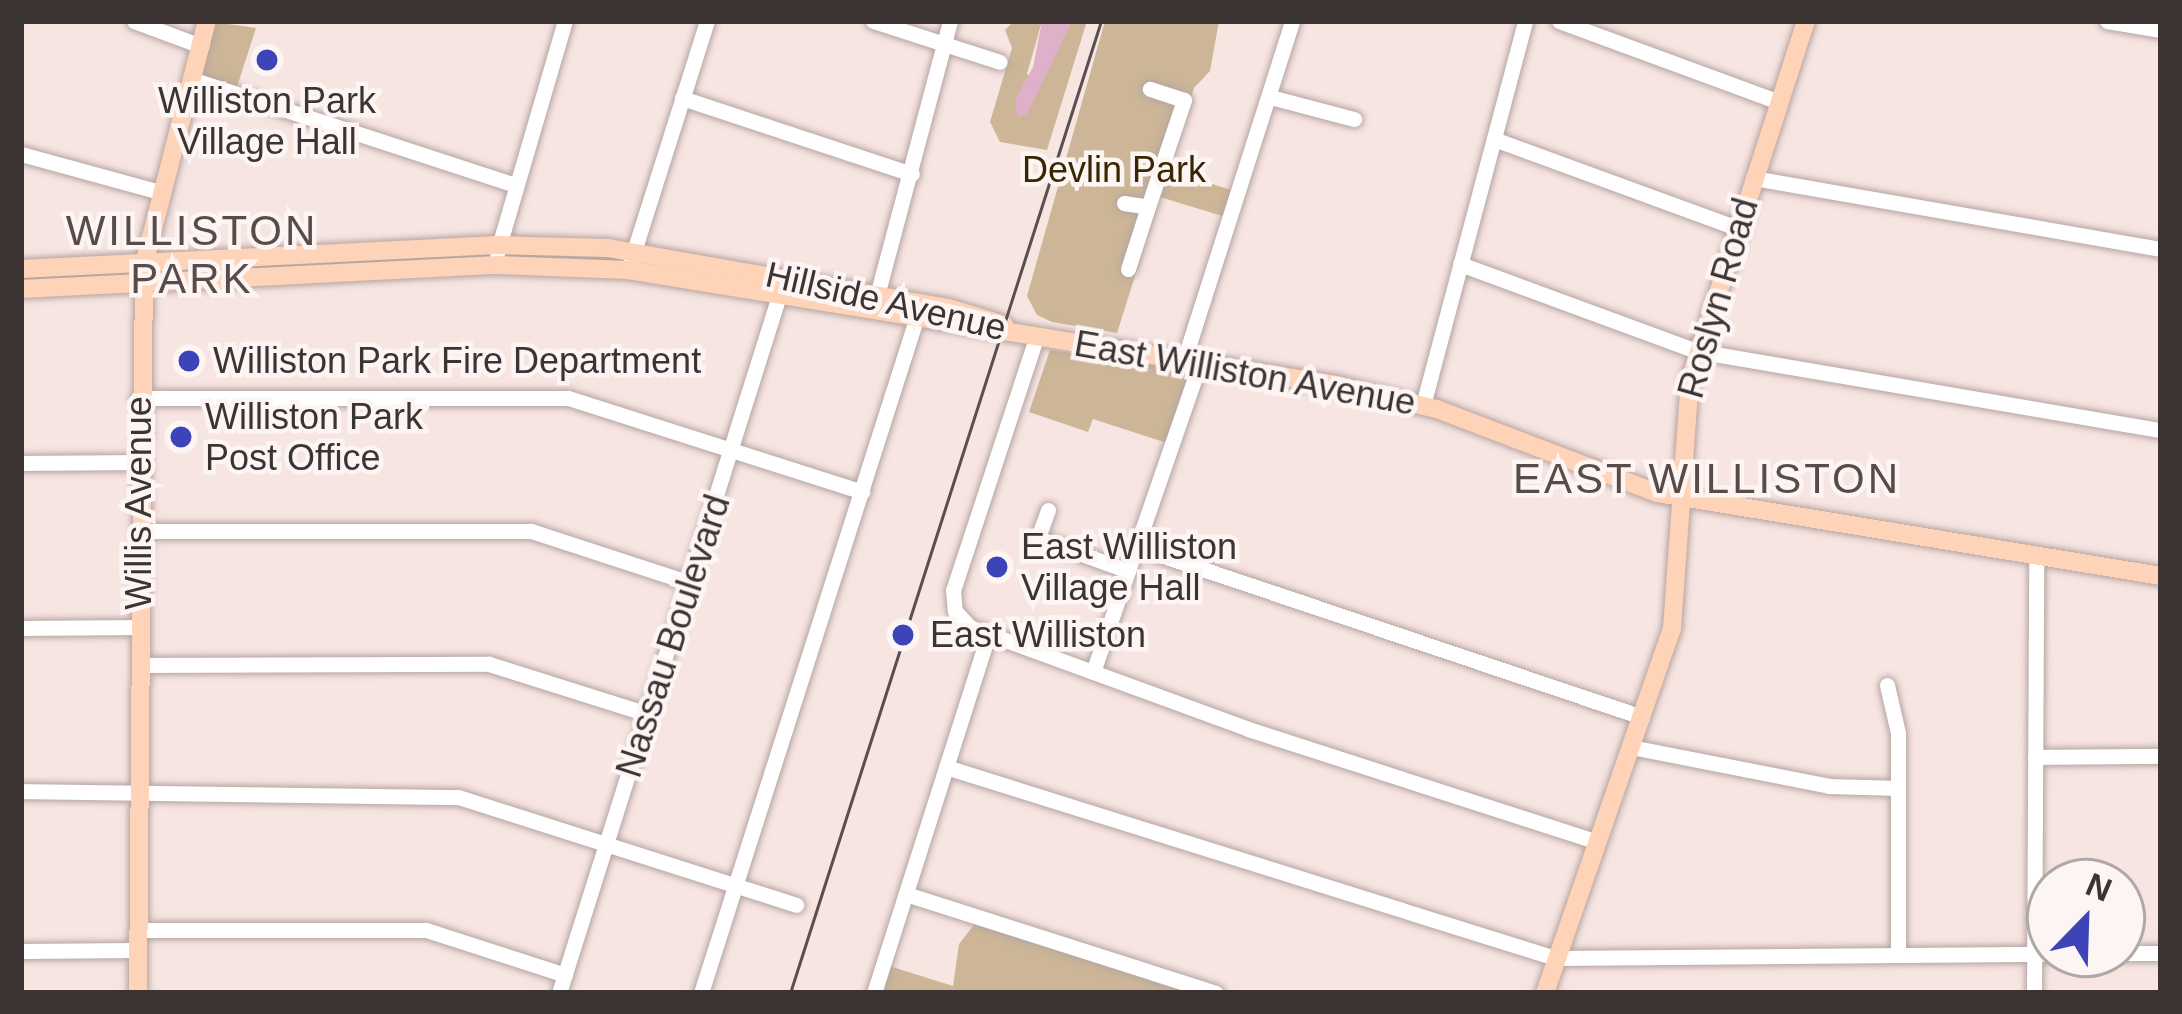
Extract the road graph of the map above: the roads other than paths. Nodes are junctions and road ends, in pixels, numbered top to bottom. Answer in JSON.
{"nodes":[{"id":1,"x":134,"y":21,"type":"edge"},
{"id":2,"x":207,"y":21,"type":"edge"},
{"id":3,"x":565,"y":21,"type":"edge"},
{"id":4,"x":706,"y":21,"type":"edge"},
{"id":5,"x":873,"y":21,"type":"edge"},
{"id":6,"x":950,"y":21,"type":"edge"},
{"id":7,"x":1292,"y":21,"type":"edge"},
{"id":8,"x":1525,"y":21,"type":"edge"},
{"id":9,"x":1559,"y":21,"type":"edge"},
{"id":10,"x":1806,"y":21,"type":"edge"},
{"id":11,"x":2107,"y":21,"type":"edge"},
{"id":12,"x":2161,"y":30,"type":"edge"},
{"id":13,"x":942,"y":44,"type":"junction"},
{"id":14,"x":201,"y":46,"type":"junction"},
{"id":15,"x":1000,"y":62,"type":"dead end"},
{"id":16,"x":191,"y":80,"type":"junction"},
{"id":17,"x":1150,"y":89,"type":"dead end"},
{"id":18,"x":1270,"y":97,"type":"junction"},
{"id":19,"x":682,"y":98,"type":"junction"},
{"id":20,"x":1779,"y":102,"type":"junction"},
{"id":21,"x":1354,"y":119,"type":"dead end"},
{"id":22,"x":1494,"y":139,"type":"junction"},
{"id":23,"x":21,"y":154,"type":"edge"},
{"id":24,"x":912,"y":174,"type":"junction"},
{"id":25,"x":1753,"y":178,"type":"junction"},
{"id":26,"x":512,"y":184,"type":"junction"},
{"id":27,"x":160,"y":192,"type":"junction"},
{"id":28,"x":1124,"y":203,"type":"dead end"},
{"id":29,"x":1148,"y":207,"type":"junction"},
{"id":30,"x":1737,"y":228,"type":"junction"},
{"id":31,"x":2161,"y":248,"type":"edge"},
{"id":32,"x":497,"y":255,"type":"junction"},
{"id":33,"x":630,"y":260,"type":"junction"},
{"id":34,"x":1460,"y":264,"type":"junction"},
{"id":35,"x":21,"y":269,"type":"edge"},
{"id":36,"x":1128,"y":269,"type":"dead end"},
{"id":37,"x":144,"y":273,"type":"junction"},
{"id":38,"x":782,"y":286,"type":"junction"},
{"id":39,"x":21,"y":289,"type":"edge"},
{"id":40,"x":875,"y":303,"type":"junction"},
{"id":41,"x":918,"y":311,"type":"junction"},
{"id":42,"x":1032,"y":335,"type":"junction"},
{"id":43,"x":1697,"y":351,"type":"junction"},
{"id":44,"x":1192,"y":361,"type":"junction"},
{"id":45,"x":138,"y":398,"type":"junction"},
{"id":46,"x":1423,"y":405,"type":"junction"},
{"id":47,"x":2161,"y":430,"type":"edge"},
{"id":48,"x":733,"y":451,"type":"junction"},
{"id":49,"x":138,"y":462,"type":"junction"},
{"id":50,"x":21,"y":464,"type":"edge"},
{"id":51,"x":862,"y":492,"type":"junction"},
{"id":52,"x":1683,"y":498,"type":"junction"},
{"id":53,"x":1048,"y":510,"type":"dead end"},
{"id":54,"x":139,"y":531,"type":"junction"},
{"id":55,"x":1137,"y":547,"type":"junction"},
{"id":56,"x":2036,"y":555,"type":"junction"},
{"id":57,"x":1128,"y":571,"type":"junction"},
{"id":58,"x":2161,"y":576,"type":"edge"},
{"id":59,"x":690,"y":583,"type":"junction"},
{"id":60,"x":139,"y":627,"type":"junction"},
{"id":61,"x":21,"y":628,"type":"edge"},
{"id":62,"x":988,"y":636,"type":"junction"},
{"id":63,"x":139,"y":664,"type":"junction"},
{"id":64,"x":1093,"y":672,"type":"junction"},
{"id":65,"x":1887,"y":685,"type":"dead end"},
{"id":66,"x":648,"y":714,"type":"junction"},
{"id":67,"x":1642,"y":718,"type":"junction"},
{"id":68,"x":1631,"y":746,"type":"junction"},
{"id":69,"x":2161,"y":756,"type":"edge"},
{"id":70,"x":2035,"y":757,"type":"junction"},
{"id":71,"x":946,"y":767,"type":"junction"},
{"id":72,"x":1898,"y":788,"type":"junction"},
{"id":73,"x":21,"y":791,"type":"edge"},
{"id":74,"x":139,"y":794,"type":"junction"},
{"id":75,"x":1594,"y":841,"type":"junction"},
{"id":76,"x":607,"y":844,"type":"junction"},
{"id":77,"x":2039,"y":858,"type":"edge"},
{"id":78,"x":736,"y":886,"type":"junction"},
{"id":79,"x":906,"y":893,"type":"junction"},
{"id":80,"x":796,"y":904,"type":"dead end"},
{"id":81,"x":137,"y":930,"type":"junction"},
{"id":82,"x":137,"y":950,"type":"junction"},
{"id":83,"x":21,"y":951,"type":"edge"},
{"id":84,"x":2026,"y":954,"type":"edge"},
{"id":85,"x":1898,"y":955,"type":"junction"},
{"id":86,"x":1555,"y":958,"type":"junction"},
{"id":87,"x":565,"y":975,"type":"junction"},
{"id":88,"x":138,"y":993,"type":"edge"},
{"id":89,"x":559,"y":993,"type":"edge"},
{"id":90,"x":701,"y":993,"type":"edge"},
{"id":91,"x":874,"y":993,"type":"edge"},
{"id":92,"x":1216,"y":993,"type":"edge"},
{"id":93,"x":1545,"y":993,"type":"edge"}],
"edges":[{"from":1,"to":14,"type":"street"},
{"from":2,"to":14,"type":"main road","name":"Willis Avenue"},
{"from":3,"to":26,"type":"street"},
{"from":4,"to":19,"type":"street"},
{"from":5,"to":13,"type":"street"},
{"from":6,"to":13,"type":"street"},
{"from":7,"to":18,"type":"street"},
{"from":8,"to":22,"type":"street"},
{"from":9,"to":20,"type":"street"},
{"from":10,"to":20,"type":"main road","name":"Roslyn Road"},
{"from":11,"to":12,"type":"street"},
{"from":13,"to":15,"type":"street"},
{"from":13,"to":24,"type":"street"},
{"from":14,"to":16,"type":"main road","name":"Willis Avenue"},
{"from":16,"to":26,"type":"street"},
{"from":16,"to":27,"type":"main road","name":"Willis Avenue"},
{"from":17,"to":29,"type":"street"},
{"from":18,"to":21,"type":"street"},
{"from":18,"to":44,"type":"street"},
{"from":19,"to":24,"type":"street"},
{"from":19,"to":33,"type":"street"},
{"from":20,"to":25,"type":"main road","name":"Roslyn Road"},
{"from":22,"to":30,"type":"street"},
{"from":22,"to":34,"type":"street"},
{"from":23,"to":27,"type":"street"},
{"from":24,"to":40,"type":"street"},
{"from":25,"to":30,"type":"main road","name":"Roslyn Road"},
{"from":25,"to":31,"type":"street"},
{"from":26,"to":32,"type":"street"},
{"from":27,"to":37,"type":"main road","name":"Willis Avenue"},
{"from":28,"to":29,"type":"street"},
{"from":29,"to":36,"type":"street"},
{"from":30,"to":43,"type":"main road","name":"Roslyn Road"},
{"from":32,"to":33,"type":"main road","name":"Hillside Avenue"},
{"from":32,"to":37,"type":"main road","name":"Hillside Avenue"},
{"from":33,"to":38,"type":"main road","name":"Hillside Avenue"},
{"from":34,"to":43,"type":"street"},
{"from":34,"to":46,"type":"street"},
{"from":35,"to":37,"type":"main road","name":"Hillside Avenue"},
{"from":37,"to":39,"type":"main road","name":"Hillside Avenue"},
{"from":37,"to":45,"type":"main road","name":"Willis Avenue"},
{"from":38,"to":40,"type":"main road","name":"Hillside Avenue"},
{"from":38,"to":48,"type":"street","name":"Nassau Boulevard"},
{"from":40,"to":41,"type":"main road","name":"Hillside Avenue"},
{"from":41,"to":42,"type":"main road","name":"Hillside Avenue"},
{"from":41,"to":51,"type":"street"},
{"from":42,"to":44,"type":"main road","name":"East Williston Avenue"},
{"from":42,"to":62,"type":"street"},
{"from":43,"to":47,"type":"street"},
{"from":43,"to":52,"type":"main road","name":"Roslyn Road"},
{"from":44,"to":46,"type":"main road","name":"East Williston Avenue"},
{"from":44,"to":55,"type":"street"},
{"from":45,"to":48,"type":"street"},
{"from":45,"to":49,"type":"main road","name":"Willis Avenue"},
{"from":46,"to":52,"type":"main road","name":"East Williston Avenue"},
{"from":48,"to":51,"type":"street"},
{"from":48,"to":59,"type":"street","name":"Nassau Boulevard"},
{"from":49,"to":50,"type":"street"},
{"from":49,"to":54,"type":"main road","name":"Willis Avenue"},
{"from":51,"to":78,"type":"street"},
{"from":52,"to":56,"type":"main road","name":"East Williston Avenue"},
{"from":52,"to":67,"type":"main road","name":"Roslyn Road"},
{"from":53,"to":57,"type":"street"},
{"from":54,"to":59,"type":"street"},
{"from":54,"to":60,"type":"main road","name":"Willis Avenue"},
{"from":55,"to":57,"type":"street"},
{"from":55,"to":67,"type":"street"},
{"from":56,"to":58,"type":"main road","name":"East Williston Avenue"},
{"from":56,"to":70,"type":"street"},
{"from":57,"to":64,"type":"street"},
{"from":59,"to":66,"type":"street","name":"Nassau Boulevard"},
{"from":60,"to":61,"type":"street"},
{"from":60,"to":63,"type":"main road","name":"Willis Avenue"},
{"from":62,"to":64,"type":"street"},
{"from":62,"to":71,"type":"street"},
{"from":63,"to":66,"type":"street"},
{"from":63,"to":74,"type":"main road","name":"Willis Avenue"},
{"from":64,"to":75,"type":"street"},
{"from":65,"to":72,"type":"street"},
{"from":66,"to":76,"type":"street","name":"Nassau Boulevard"},
{"from":67,"to":68,"type":"main road","name":"Roslyn Road"},
{"from":68,"to":72,"type":"street"},
{"from":68,"to":75,"type":"main road","name":"Roslyn Road"},
{"from":69,"to":70,"type":"street"},
{"from":70,"to":77,"type":"street"},
{"from":71,"to":79,"type":"street"},
{"from":71,"to":86,"type":"street"},
{"from":72,"to":85,"type":"street"},
{"from":73,"to":74,"type":"street"},
{"from":74,"to":76,"type":"street"},
{"from":74,"to":81,"type":"main road","name":"Willis Avenue"},
{"from":75,"to":86,"type":"main road","name":"Roslyn Road"},
{"from":76,"to":78,"type":"street"},
{"from":76,"to":87,"type":"street","name":"Nassau Boulevard"},
{"from":78,"to":80,"type":"street"},
{"from":78,"to":90,"type":"street"},
{"from":79,"to":91,"type":"street"},
{"from":79,"to":92,"type":"street"},
{"from":81,"to":82,"type":"main road","name":"Willis Avenue"},
{"from":81,"to":87,"type":"street"},
{"from":82,"to":83,"type":"street"},
{"from":82,"to":88,"type":"main road","name":"Willis Avenue"},
{"from":84,"to":85,"type":"street"},
{"from":85,"to":86,"type":"street"},
{"from":86,"to":93,"type":"main road","name":"Roslyn Road"},
{"from":87,"to":89,"type":"street","name":"Nassau Boulevard"}]}
